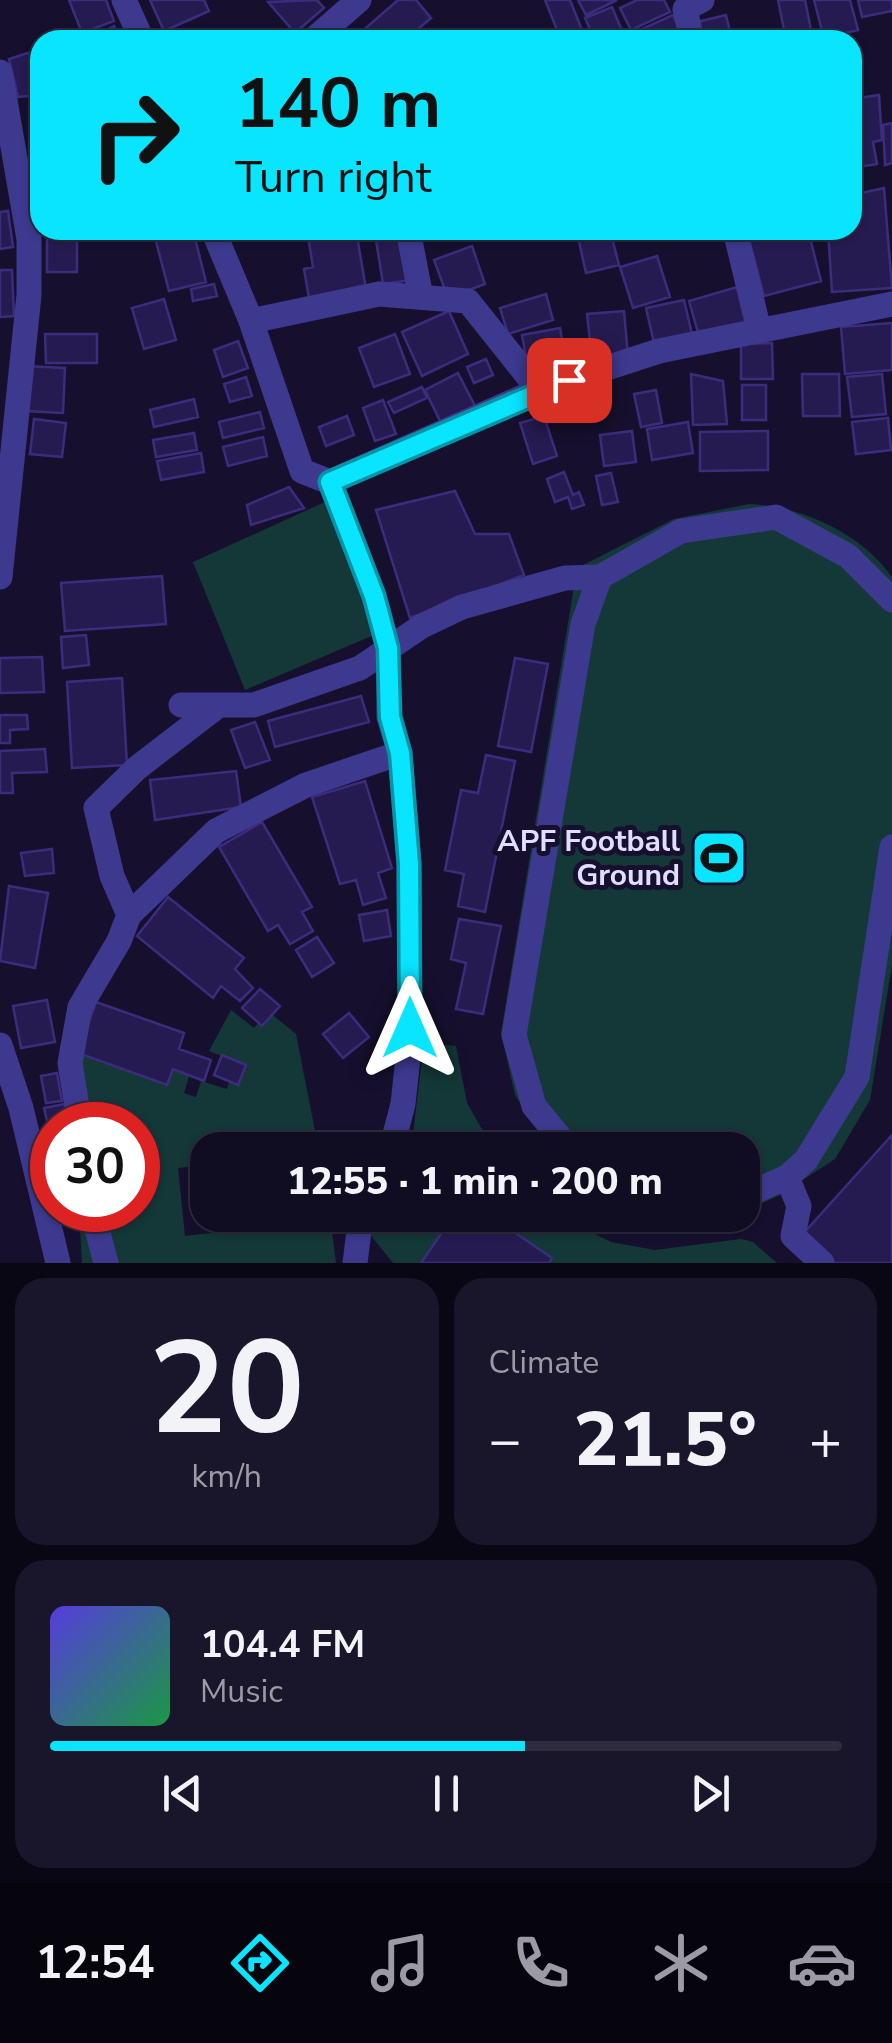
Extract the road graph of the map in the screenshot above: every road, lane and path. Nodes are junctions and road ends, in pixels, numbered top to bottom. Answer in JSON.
{"nodes":[{"id":1,"x":124,"y":0,"type":"edge"},
{"id":2,"x":359,"y":0,"type":"edge"},
{"id":3,"x":702,"y":0,"type":"edge"},
{"id":4,"x":138,"y":30,"type":"edge"},
{"id":5,"x":324,"y":30,"type":"edge"},
{"id":6,"x":690,"y":30,"type":"edge"},
{"id":7,"x":0,"y":72,"type":"edge"},
{"id":8,"x":217,"y":240,"type":"edge"},
{"id":9,"x":410,"y":240,"type":"edge"},
{"id":10,"x":737,"y":240,"type":"edge"},
{"id":11,"x":422,"y":297,"type":"junction"},
{"id":12,"x":892,"y":304,"type":"edge"},
{"id":13,"x":250,"y":321,"type":"junction"},
{"id":14,"x":760,"y":330,"type":"junction"},
{"id":15,"x":539,"y":390,"type":"junction"},
{"id":16,"x":330,"y":482,"type":"junction"},
{"id":17,"x":0,"y":577,"type":"edge"},
{"id":18,"x":600,"y":578,"type":"junction"},
{"id":19,"x":892,"y":600,"type":"edge"},
{"id":20,"x":388,"y":648,"type":"junction"},
{"id":21,"x":181,"y":705,"type":"dead end"},
{"id":22,"x":215,"y":708,"type":"junction"},
{"id":23,"x":400,"y":753,"type":"junction"},
{"id":24,"x":892,"y":846,"type":"edge"},
{"id":25,"x":129,"y":916,"type":"junction"},
{"id":26,"x":0,"y":1045,"type":"edge"},
{"id":27,"x":76,"y":1102,"type":"edge"},
{"id":28,"x":395,"y":1132,"type":"edge"},
{"id":29,"x":555,"y":1132,"type":"edge"},
{"id":30,"x":786,"y":1177,"type":"junction"},
{"id":31,"x":760,"y":1189,"type":"edge"},
{"id":32,"x":98,"y":1232,"type":"edge"},
{"id":33,"x":360,"y":1232,"type":"edge"},
{"id":34,"x":58,"y":1263,"type":"edge"},
{"id":35,"x":106,"y":1263,"type":"edge"},
{"id":36,"x":355,"y":1263,"type":"edge"},
{"id":37,"x":822,"y":1263,"type":"edge"}],
"edges":[{"from":1,"to":4,"type":"street"},
{"from":2,"to":5,"type":"street"},
{"from":3,"to":6,"type":"street"},
{"from":7,"to":17,"type":"street"},
{"from":8,"to":13,"type":"street"},
{"from":9,"to":11,"type":"street"},
{"from":10,"to":14,"type":"street"},
{"from":11,"to":13,"type":"street"},
{"from":11,"to":15,"type":"street"},
{"from":12,"to":14,"type":"street"},
{"from":13,"to":16,"type":"street"},
{"from":14,"to":15,"type":"street"},
{"from":15,"to":16,"type":"street"},
{"from":16,"to":20,"type":"street"},
{"from":18,"to":19,"type":"street"},
{"from":18,"to":20,"type":"street"},
{"from":18,"to":29,"type":"street"},
{"from":20,"to":22,"type":"street"},
{"from":20,"to":23,"type":"street"},
{"from":21,"to":22,"type":"street"},
{"from":22,"to":25,"type":"street"},
{"from":23,"to":25,"type":"street"},
{"from":23,"to":28,"type":"street"},
{"from":24,"to":30,"type":"street"},
{"from":25,"to":27,"type":"street"},
{"from":26,"to":34,"type":"street"},
{"from":30,"to":31,"type":"street"},
{"from":30,"to":37,"type":"street"},
{"from":32,"to":35,"type":"street"},
{"from":33,"to":36,"type":"street"}]}
